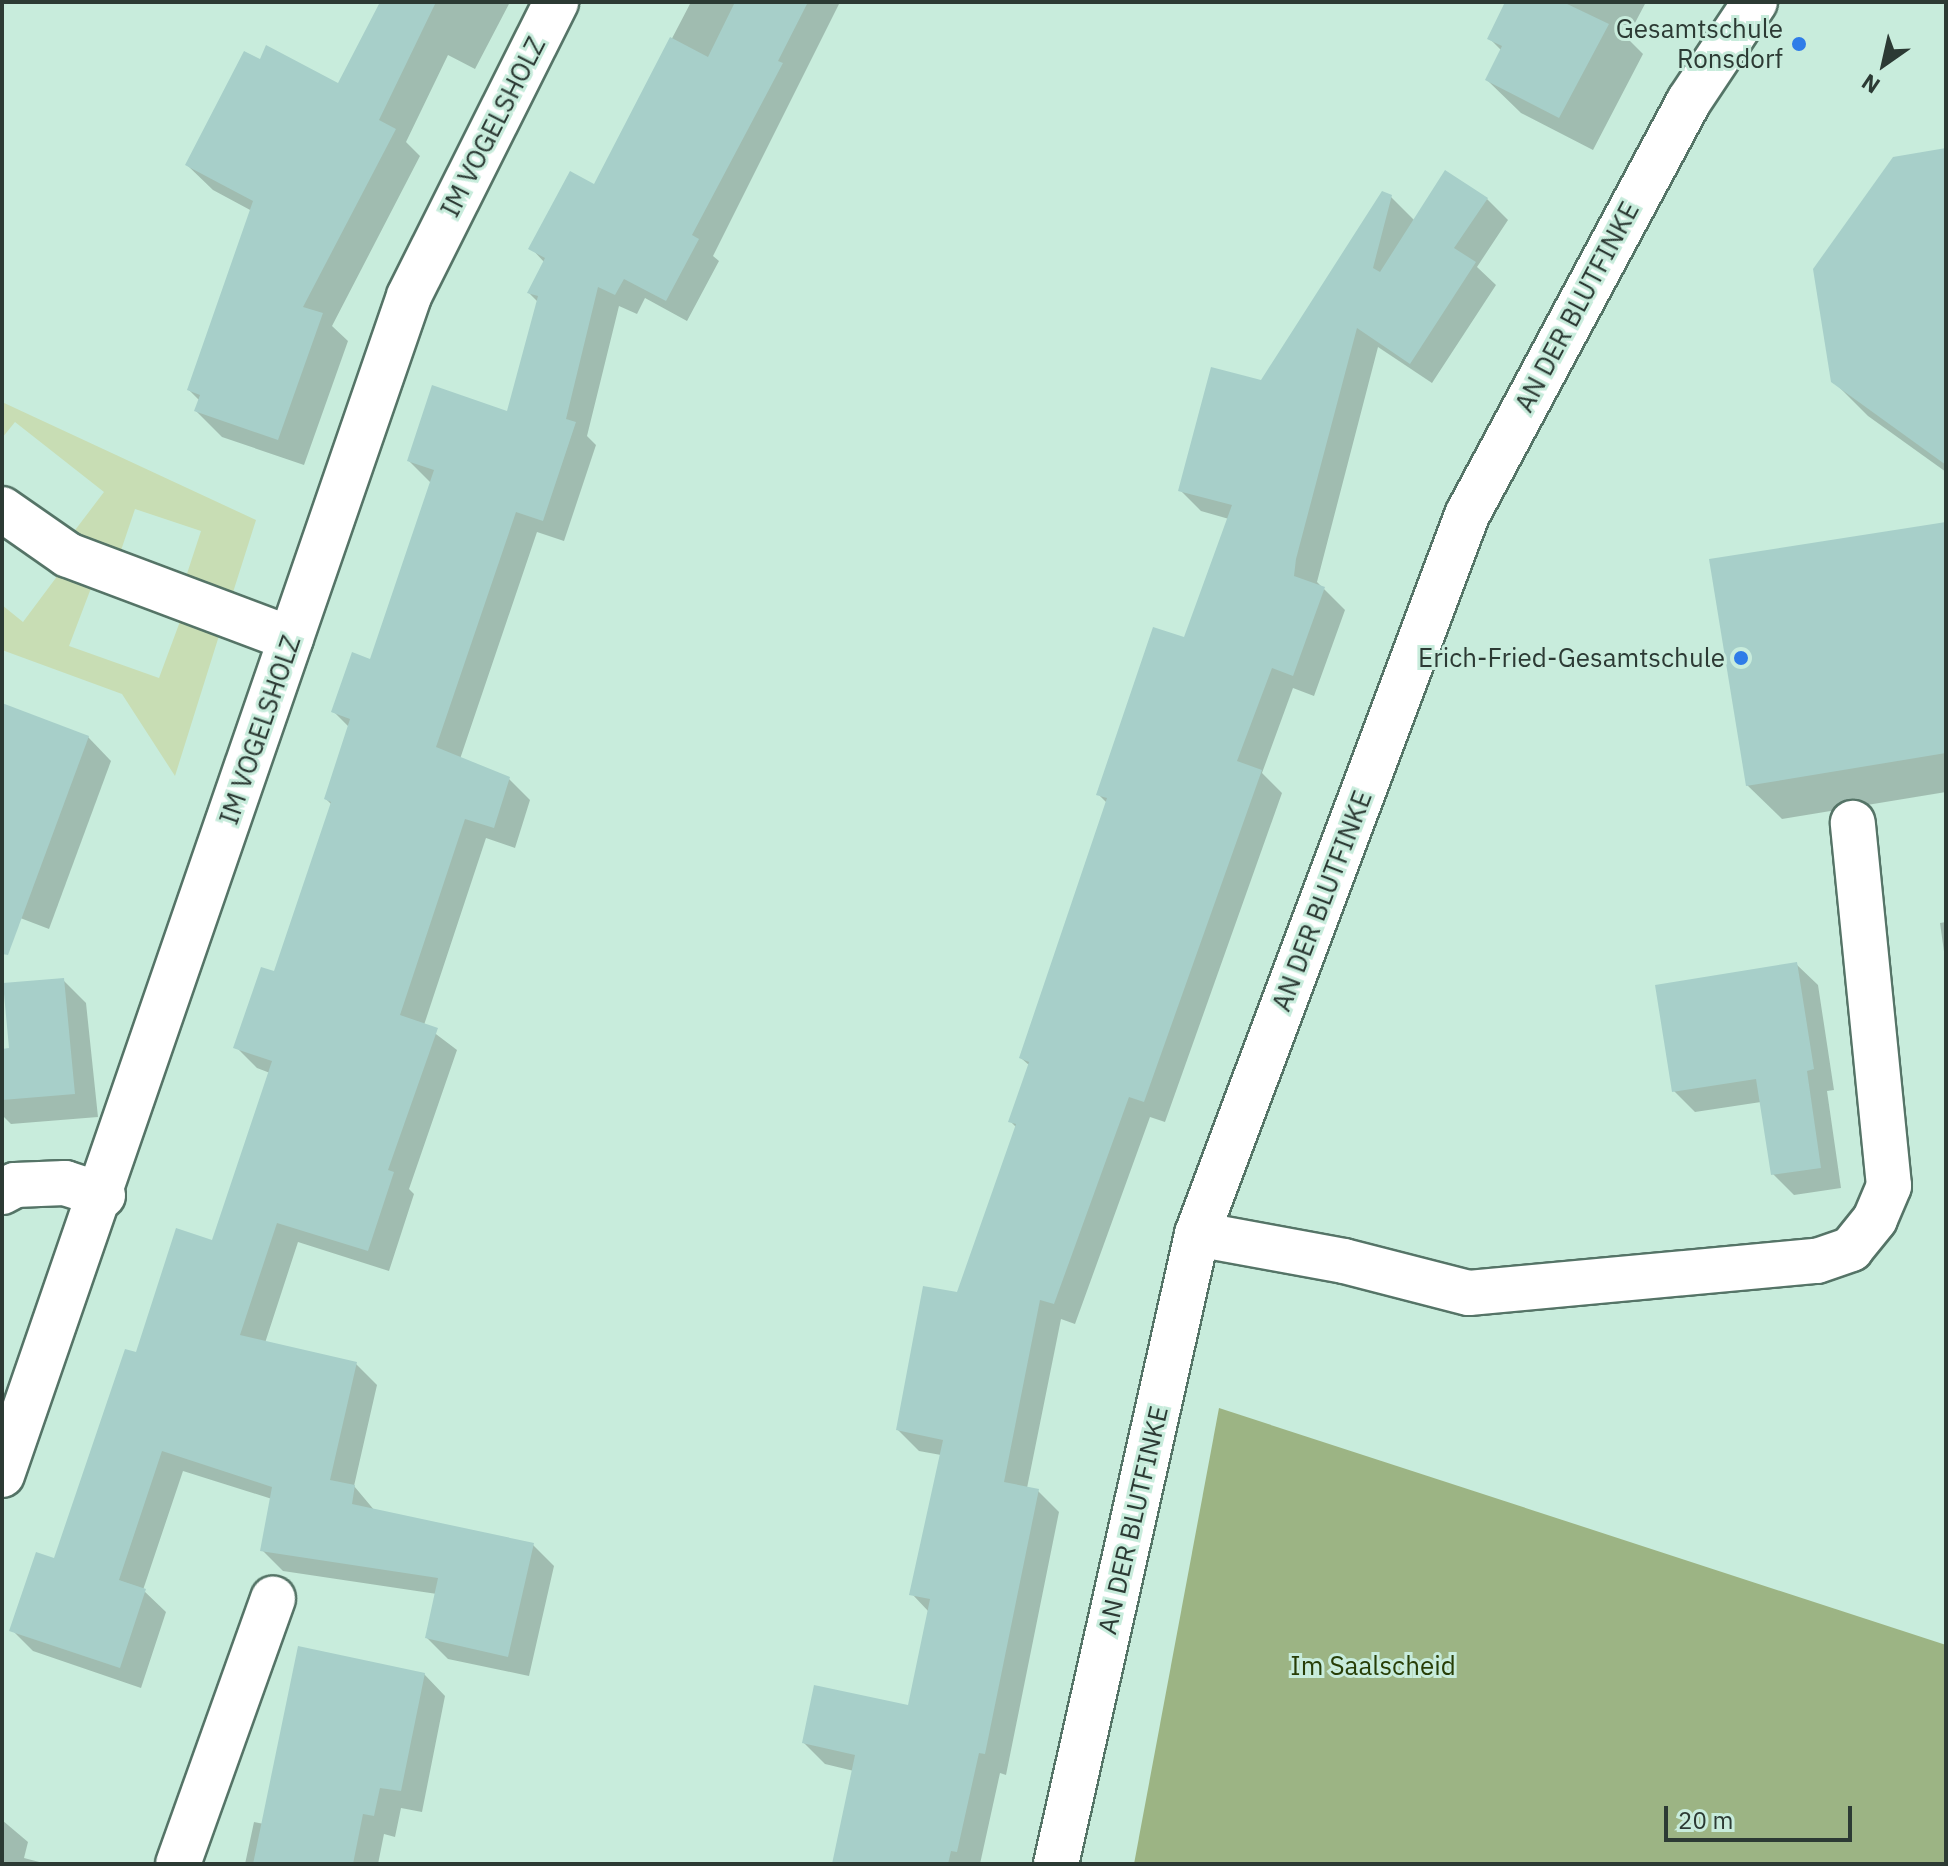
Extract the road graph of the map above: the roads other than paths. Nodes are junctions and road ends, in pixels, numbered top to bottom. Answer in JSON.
{"nodes":[{"id":1,"x":556,"y":2,"type":"edge"},
{"id":2,"x":1755,"y":2,"type":"edge"},
{"id":3,"x":2,"y":509,"type":"edge"},
{"id":4,"x":291,"y":639,"type":"junction"},
{"id":5,"x":1853,"y":823,"type":"dead end"},
{"id":6,"x":2,"y":1192,"type":"edge"},
{"id":7,"x":103,"y":1195,"type":"junction"},
{"id":8,"x":1197,"y":1234,"type":"junction"},
{"id":9,"x":2,"y":1475,"type":"edge"},
{"id":10,"x":273,"y":1598,"type":"dead end"},
{"id":11,"x":178,"y":1864,"type":"edge"},
{"id":12,"x":1056,"y":1864,"type":"edge"}],
"edges":[{"from":1,"to":4,"type":"street","name":"IM VOGELSHOLZ"},
{"from":2,"to":8,"type":"street","name":"AN DER BLUTFINKE"},
{"from":3,"to":4,"type":"street"},
{"from":4,"to":7,"type":"street","name":"IM VOGELSHOLZ"},
{"from":5,"to":8,"type":"street"},
{"from":6,"to":7,"type":"street"},
{"from":7,"to":9,"type":"street","name":"IM VOGELSHOLZ"},
{"from":8,"to":12,"type":"street","name":"AN DER BLUTFINKE"},
{"from":10,"to":11,"type":"street"}]}
